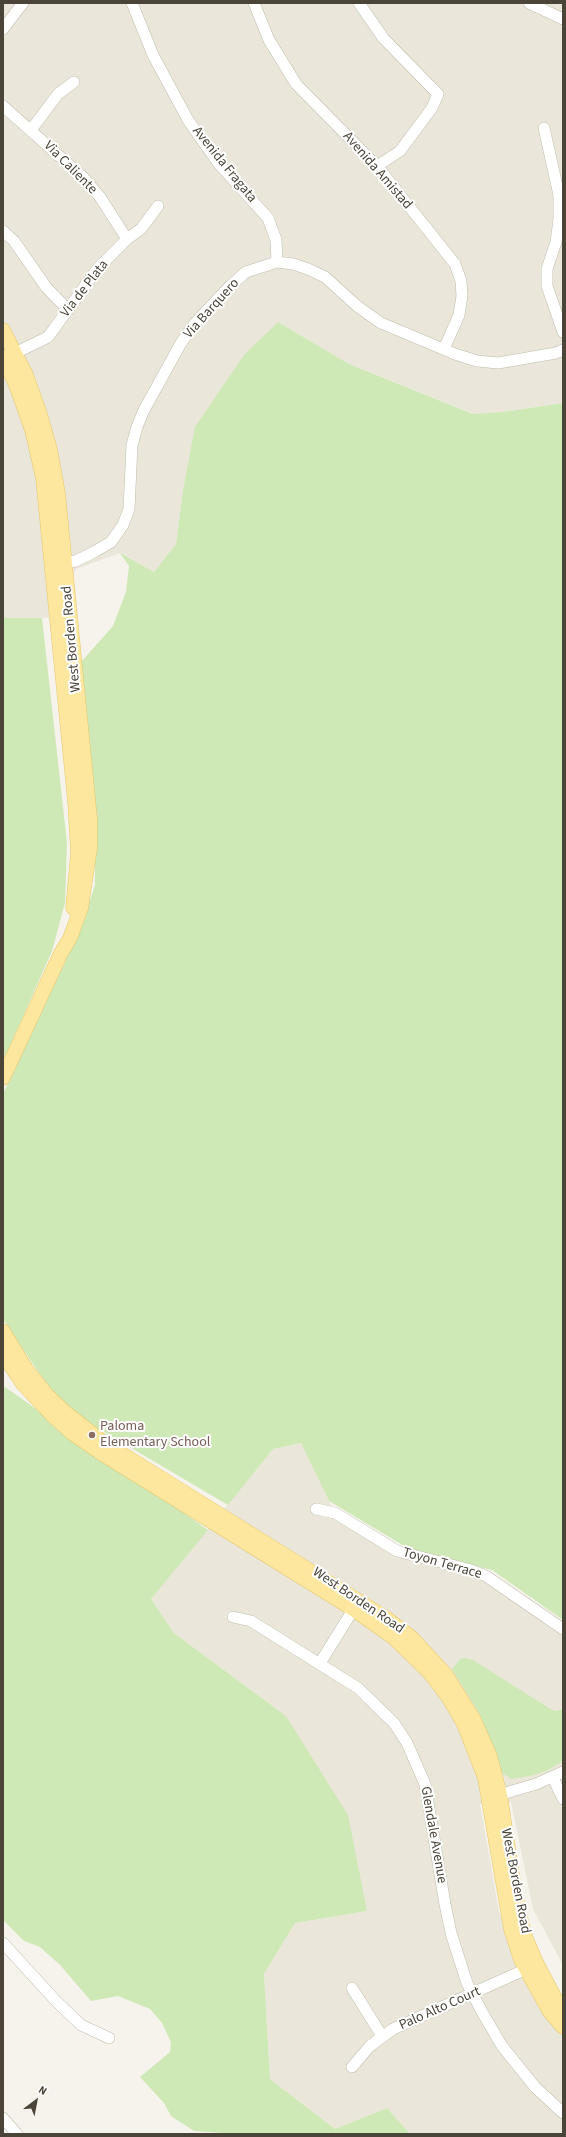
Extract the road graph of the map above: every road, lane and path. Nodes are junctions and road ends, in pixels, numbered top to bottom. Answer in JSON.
{"nodes":[{"id":1,"x":24,"y":3,"type":"edge"},
{"id":2,"x":132,"y":3,"type":"edge"},
{"id":3,"x":254,"y":3,"type":"edge"},
{"id":4,"x":359,"y":3,"type":"edge"},
{"id":5,"x":529,"y":3,"type":"edge"},
{"id":6,"x":563,"y":19,"type":"edge"},
{"id":7,"x":3,"y":29,"type":"edge"},
{"id":8,"x":74,"y":82,"type":"dead end"},
{"id":9,"x":3,"y":106,"type":"edge"},
{"id":10,"x":544,"y":128,"type":"dead end"},
{"id":11,"x":31,"y":130,"type":"junction"},
{"id":12,"x":377,"y":166,"type":"junction"},
{"id":13,"x":158,"y":206,"type":"dead end"},
{"id":14,"x":3,"y":231,"type":"edge"},
{"id":15,"x":127,"y":238,"type":"junction"},
{"id":16,"x":277,"y":262,"type":"junction"},
{"id":17,"x":68,"y":310,"type":"junction"},
{"id":18,"x":3,"y":330,"type":"edge"},
{"id":19,"x":563,"y":332,"type":"edge"},
{"id":20,"x":444,"y":349,"type":"junction"},
{"id":21,"x":563,"y":350,"type":"edge"},
{"id":22,"x":6,"y":357,"type":"edge"},
{"id":23,"x":59,"y":564,"type":"junction"},
{"id":24,"x":3,"y":1078,"type":"edge"},
{"id":25,"x":3,"y":1331,"type":"edge"},
{"id":26,"x":9,"y":1362,"type":"edge"},
{"id":27,"x":316,"y":1509,"type":"dead end"},
{"id":28,"x":356,"y":1605,"type":"junction"},
{"id":29,"x":233,"y":1618,"type":"dead end"},
{"id":30,"x":563,"y":1629,"type":"edge"},
{"id":31,"x":320,"y":1663,"type":"junction"},
{"id":32,"x":558,"y":1775,"type":"edge"},
{"id":33,"x":494,"y":1797,"type":"junction"},
{"id":34,"x":563,"y":1799,"type":"edge"},
{"id":35,"x":3,"y":1943,"type":"edge"},
{"id":36,"x":532,"y":1967,"type":"junction"},
{"id":37,"x":352,"y":1988,"type":"dead end"},
{"id":38,"x":472,"y":1994,"type":"junction"},
{"id":39,"x":563,"y":2010,"type":"edge"},
{"id":40,"x":563,"y":2027,"type":"edge"},
{"id":41,"x":382,"y":2036,"type":"junction"},
{"id":42,"x":109,"y":2038,"type":"dead end"},
{"id":43,"x":352,"y":2066,"type":"dead end"},
{"id":44,"x":563,"y":2113,"type":"edge"},
{"id":45,"x":3,"y":2118,"type":"edge"},
{"id":46,"x":17,"y":2134,"type":"edge"}],
"edges":[{"from":1,"to":7,"type":"street"},
{"from":2,"to":16,"type":"street","name":"Avenida Fragata"},
{"from":3,"to":12,"type":"street","name":"Avenida Amistad"},
{"from":4,"to":12,"type":"street"},
{"from":5,"to":6,"type":"street"},
{"from":8,"to":11,"type":"street"},
{"from":9,"to":11,"type":"street","name":"Via Caliente"},
{"from":10,"to":19,"type":"street"},
{"from":11,"to":15,"type":"street","name":"Via Caliente"},
{"from":12,"to":20,"type":"street","name":"Avenida Amistad"},
{"from":13,"to":15,"type":"street","name":"Via de Plata"},
{"from":14,"to":17,"type":"street"},
{"from":15,"to":17,"type":"street","name":"Via de Plata"},
{"from":16,"to":20,"type":"street","name":"Via Barquero"},
{"from":16,"to":23,"type":"street","name":"Via Barquero"},
{"from":17,"to":22,"type":"street","name":"Via de Plata"},
{"from":18,"to":22,"type":"main road","name":"West Borden Road"},
{"from":20,"to":21,"type":"street","name":"Via Barquero"},
{"from":22,"to":23,"type":"main road","name":"West Borden Road"},
{"from":23,"to":24,"type":"main road","name":"West Borden Road"},
{"from":25,"to":26,"type":"main road","name":"West Borden Road"},
{"from":26,"to":28,"type":"main road","name":"West Borden Road"},
{"from":27,"to":30,"type":"street","name":"Toyon Terrace"},
{"from":28,"to":31,"type":"street"},
{"from":28,"to":33,"type":"main road","name":"West Borden Road"},
{"from":29,"to":31,"type":"street","name":"Glendale Avenue"},
{"from":31,"to":38,"type":"street","name":"Glendale Avenue"},
{"from":32,"to":33,"type":"street"},
{"from":32,"to":34,"type":"street"},
{"from":33,"to":36,"type":"main road","name":"West Borden Road"},
{"from":35,"to":42,"type":"street"},
{"from":36,"to":38,"type":"street","name":"Palo Alto Court"},
{"from":36,"to":39,"type":"main road","name":"West Borden Road"},
{"from":36,"to":40,"type":"main road","name":"West Borden Road"},
{"from":37,"to":41,"type":"street"},
{"from":38,"to":41,"type":"street","name":"Palo Alto Court"},
{"from":38,"to":44,"type":"street","name":"Glendale Avenue"},
{"from":41,"to":43,"type":"street","name":"Palo Alto Court"},
{"from":45,"to":46,"type":"street"}]}
